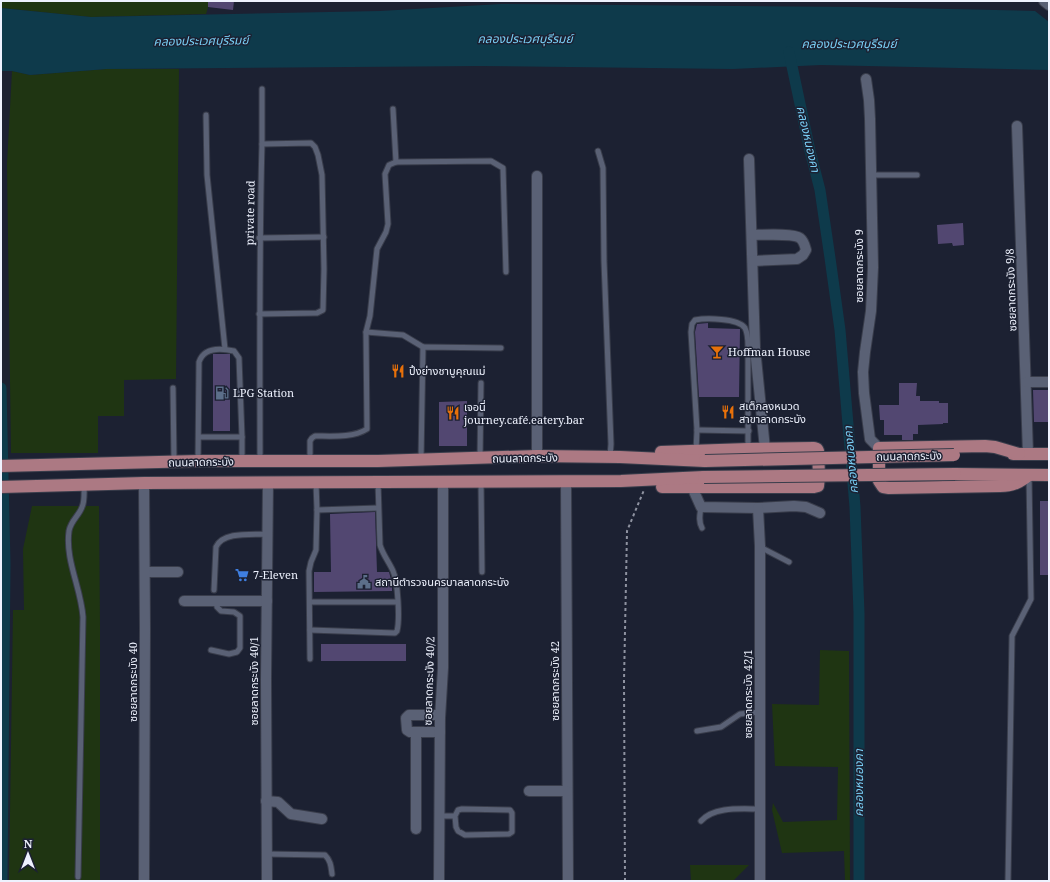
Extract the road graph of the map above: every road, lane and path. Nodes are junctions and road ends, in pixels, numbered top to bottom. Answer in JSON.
{"nodes":[{"id":1,"x":1044,"y":1,"type":"edge"},
{"id":2,"x":1049,"y":5,"type":"edge"},
{"id":3,"x":866,"y":79,"type":"dead end"},
{"id":4,"x":262,"y":89,"type":"dead end"},
{"id":5,"x":393,"y":109,"type":"dead end"},
{"id":6,"x":206,"y":115,"type":"dead end"},
{"id":7,"x":1017,"y":126,"type":"dead end"},
{"id":8,"x":262,"y":144,"type":"junction"},
{"id":9,"x":598,"y":151,"type":"dead end"},
{"id":10,"x":749,"y":158,"type":"dead end"},
{"id":11,"x":396,"y":162,"type":"junction"},
{"id":12,"x":917,"y":174,"type":"dead end"},
{"id":13,"x":871,"y":175,"type":"junction"},
{"id":14,"x":537,"y":176,"type":"dead end"},
{"id":15,"x":752,"y":235,"type":"junction"},
{"id":16,"x":324,"y":237,"type":"junction"},
{"id":17,"x":259,"y":238,"type":"junction"},
{"id":18,"x":753,"y":262,"type":"junction"},
{"id":19,"x":506,"y":272,"type":"dead end"},
{"id":20,"x":259,"y":314,"type":"junction"},
{"id":21,"x":366,"y":332,"type":"junction"},
{"id":22,"x":423,"y":347,"type":"junction"},
{"id":23,"x":501,"y":348,"type":"dead end"},
{"id":24,"x":226,"y":349,"type":"junction"},
{"id":25,"x":1026,"y":382,"type":"junction"},
{"id":26,"x":1049,"y":382,"type":"edge"},
{"id":27,"x":481,"y":383,"type":"dead end"},
{"id":28,"x":173,"y":388,"type":"dead end"},
{"id":29,"x":697,"y":430,"type":"junction"},
{"id":30,"x":749,"y":431,"type":"junction"},
{"id":31,"x":199,"y":437,"type":"junction"},
{"id":32,"x":242,"y":437,"type":"junction"},
{"id":33,"x":879,"y":448,"type":"junction"},
{"id":34,"x":748,"y":449,"type":"junction"},
{"id":35,"x":765,"y":449,"type":"junction"},
{"id":36,"x":696,"y":451,"type":"junction"},
{"id":37,"x":1024,"y":454,"type":"junction"},
{"id":38,"x":1049,"y":454,"type":"edge"},
{"id":39,"x":537,"y":456,"type":"junction"},
{"id":40,"x":615,"y":457,"type":"junction"},
{"id":41,"x":480,"y":459,"type":"junction"},
{"id":42,"x":421,"y":460,"type":"junction"},
{"id":43,"x":198,"y":461,"type":"junction"},
{"id":44,"x":242,"y":461,"type":"junction"},
{"id":45,"x":260,"y":461,"type":"junction"},
{"id":46,"x":310,"y":461,"type":"junction"},
{"id":47,"x":378,"y":461,"type":"junction"},
{"id":48,"x":174,"y":462,"type":"junction"},
{"id":49,"x":1,"y":466,"type":"edge"},
{"id":50,"x":1029,"y":475,"type":"junction"},
{"id":51,"x":1049,"y":475,"type":"edge"},
{"id":52,"x":481,"y":481,"type":"junction"},
{"id":53,"x":566,"y":481,"type":"junction"},
{"id":54,"x":621,"y":481,"type":"junction"},
{"id":55,"x":268,"y":482,"type":"junction"},
{"id":56,"x":378,"y":482,"type":"junction"},
{"id":57,"x":443,"y":482,"type":"junction"},
{"id":58,"x":144,"y":483,"type":"junction"},
{"id":59,"x":316,"y":483,"type":"junction"},
{"id":60,"x":84,"y":484,"type":"junction"},
{"id":61,"x":646,"y":486,"type":"junction"},
{"id":62,"x":1,"y":487,"type":"edge"},
{"id":63,"x":692,"y":487,"type":"junction"},
{"id":64,"x":701,"y":507,"type":"junction"},
{"id":65,"x":378,"y":508,"type":"junction"},
{"id":66,"x":758,"y":508,"type":"junction"},
{"id":67,"x":317,"y":510,"type":"junction"},
{"id":68,"x":820,"y":513,"type":"dead end"},
{"id":69,"x":702,"y":528,"type":"dead end"},
{"id":70,"x":268,"y":534,"type":"junction"},
{"id":71,"x":760,"y":546,"type":"junction"},
{"id":72,"x":789,"y":562,"type":"dead end"},
{"id":73,"x":145,"y":572,"type":"junction"},
{"id":74,"x":178,"y":572,"type":"dead end"},
{"id":75,"x":482,"y":572,"type":"dead end"},
{"id":76,"x":214,"y":590,"type":"dead end"},
{"id":77,"x":184,"y":601,"type":"dead end"},
{"id":78,"x":216,"y":601,"type":"junction"},
{"id":79,"x":267,"y":601,"type":"junction"},
{"id":80,"x":310,"y":602,"type":"junction"},
{"id":81,"x":397,"y":602,"type":"junction"},
{"id":82,"x":310,"y":630,"type":"junction"},
{"id":83,"x":211,"y":650,"type":"dead end"},
{"id":84,"x":310,"y":659,"type":"dead end"},
{"id":85,"x":760,"y":712,"type":"junction"},
{"id":86,"x":440,"y":715,"type":"junction"},
{"id":87,"x":697,"y":731,"type":"dead end"},
{"id":88,"x":416,"y":732,"type":"junction"},
{"id":89,"x":440,"y":732,"type":"junction"},
{"id":90,"x":529,"y":791,"type":"dead end"},
{"id":91,"x":567,"y":791,"type":"junction"},
{"id":92,"x":266,"y":801,"type":"junction"},
{"id":93,"x":760,"y":809,"type":"junction"},
{"id":94,"x":439,"y":816,"type":"junction"},
{"id":95,"x":455,"y":816,"type":"junction"},
{"id":96,"x":322,"y":819,"type":"dead end"},
{"id":97,"x":701,"y":821,"type":"dead end"},
{"id":98,"x":416,"y":829,"type":"dead end"},
{"id":99,"x":266,"y":854,"type":"junction"},
{"id":100,"x":332,"y":874,"type":"dead end"},
{"id":101,"x":78,"y":877,"type":"dead end"},
{"id":102,"x":144,"y":881,"type":"edge"},
{"id":103,"x":267,"y":881,"type":"edge"},
{"id":104,"x":439,"y":881,"type":"edge"},
{"id":105,"x":568,"y":881,"type":"edge"},
{"id":106,"x":625,"y":881,"type":"edge"},
{"id":107,"x":760,"y":881,"type":"edge"},
{"id":108,"x":1008,"y":881,"type":"edge"}],
"edges":[{"from":1,"to":2,"type":"street"},
{"from":3,"to":13,"type":"street","name":"ซอยลาดกระบัง 9"},
{"from":4,"to":8,"type":"lane","name":"private road"},
{"from":5,"to":11,"type":"lane"},
{"from":6,"to":24,"type":"lane"},
{"from":7,"to":25,"type":"street","name":"ซอยลาดกระบัง 9/8"},
{"from":8,"to":16,"type":"lane"},
{"from":8,"to":17,"type":"lane","name":"private road"},
{"from":9,"to":40,"type":"lane"},
{"from":10,"to":15,"type":"street"},
{"from":11,"to":19,"type":"lane"},
{"from":11,"to":21,"type":"lane"},
{"from":12,"to":13,"type":"lane"},
{"from":13,"to":33,"type":"street","name":"ซอยลาดกระบัง 9"},
{"from":14,"to":39,"type":"street"},
{"from":15,"to":18,"type":"street"},
{"from":15,"to":18,"type":"street"},
{"from":16,"to":17,"type":"lane"},
{"from":16,"to":20,"type":"lane"},
{"from":17,"to":20,"type":"lane","name":"private road"},
{"from":18,"to":35,"type":"street"},
{"from":20,"to":45,"type":"lane","name":"private road"},
{"from":21,"to":22,"type":"lane"},
{"from":21,"to":46,"type":"lane"},
{"from":22,"to":23,"type":"lane"},
{"from":22,"to":42,"type":"lane"},
{"from":24,"to":31,"type":"lane"},
{"from":24,"to":32,"type":"lane"},
{"from":25,"to":26,"type":"street"},
{"from":25,"to":37,"type":"street","name":"ซอยลาดกระบัง 9/8"},
{"from":27,"to":41,"type":"lane"},
{"from":28,"to":48,"type":"lane"},
{"from":29,"to":30,"type":"lane"},
{"from":29,"to":30,"type":"lane"},
{"from":29,"to":36,"type":"lane"},
{"from":30,"to":34,"type":"lane"},
{"from":31,"to":32,"type":"lane"},
{"from":31,"to":43,"type":"lane"},
{"from":32,"to":44,"type":"lane"},
{"from":33,"to":37,"type":"main road"},
{"from":33,"to":50,"type":"main road"},
{"from":34,"to":35,"type":"main road"},
{"from":34,"to":36,"type":"main road"},
{"from":35,"to":63,"type":"main road"},
{"from":36,"to":40,"type":"main road"},
{"from":37,"to":38,"type":"main road","name":"ถนนลาดกระบัง"},
{"from":37,"to":40,"type":"main road","name":"ถนนลาดกระบัง","bridge":true},
{"from":39,"to":40,"type":"main road","name":"ถนนลาดกระบัง"},
{"from":39,"to":41,"type":"main road","name":"ถนนลาดกระบัง"},
{"from":41,"to":42,"type":"main road","name":"ถนนลาดกระบัง"},
{"from":42,"to":47,"type":"main road","name":"ถนนลาดกระบัง"},
{"from":43,"to":44,"type":"main road","name":"ถนนลาดกระบัง"},
{"from":43,"to":48,"type":"main road","name":"ถนนลาดกระบัง"},
{"from":44,"to":45,"type":"main road","name":"ถนนลาดกระบัง"},
{"from":45,"to":46,"type":"main road","name":"ถนนลาดกระบัง"},
{"from":46,"to":47,"type":"main road","name":"ถนนลาดกระบัง"},
{"from":47,"to":56,"type":"main road"},
{"from":48,"to":49,"type":"main road","name":"ถนนลาดกระบัง"},
{"from":50,"to":51,"type":"main road","name":"ถนนลาดกระบัง"},
{"from":50,"to":54,"type":"main road","name":"ถนนลาดกระบัง","bridge":true},
{"from":50,"to":108,"type":"lane"},
{"from":52,"to":53,"type":"main road","name":"ถนนลาดกระบัง"},
{"from":52,"to":57,"type":"main road","name":"ถนนลาดกระบัง"},
{"from":52,"to":75,"type":"lane"},
{"from":53,"to":54,"type":"main road","name":"ถนนลาดกระบัง"},
{"from":53,"to":91,"type":"street","name":"ซอยลาดกระบัง 42"},
{"from":54,"to":61,"type":"main road"},
{"from":55,"to":58,"type":"main road","name":"ถนนลาดกระบัง"},
{"from":55,"to":59,"type":"main road","name":"ถนนลาดกระบัง"},
{"from":55,"to":70,"type":"street","name":"ซอยลาดกระบัง 40/1"},
{"from":56,"to":57,"type":"main road","name":"ถนนลาดกระบัง"},
{"from":56,"to":59,"type":"main road","name":"ถนนลาดกระบัง"},
{"from":56,"to":65,"type":"lane"},
{"from":57,"to":86,"type":"street","name":"ซอยลาดกระบัง 40/2"},
{"from":58,"to":60,"type":"main road","name":"ถนนลาดกระบัง"},
{"from":58,"to":73,"type":"street","name":"ซอยลาดกระบัง 40"},
{"from":59,"to":67,"type":"lane"},
{"from":60,"to":62,"type":"main road","name":"ถนนลาดกระบัง"},
{"from":60,"to":101,"type":"lane"},
{"from":61,"to":63,"type":"main road"},
{"from":61,"to":106,"type":"path"},
{"from":63,"to":64,"type":"street"},
{"from":64,"to":66,"type":"street"},
{"from":64,"to":69,"type":"lane"},
{"from":65,"to":67,"type":"lane"},
{"from":65,"to":81,"type":"lane"},
{"from":66,"to":68,"type":"street"},
{"from":66,"to":71,"type":"street","name":"ซอยลาดกระบัง 42/1"},
{"from":67,"to":80,"type":"lane"},
{"from":70,"to":76,"type":"lane"},
{"from":70,"to":79,"type":"street","name":"ซอยลาดกระบัง 40/1"},
{"from":71,"to":72,"type":"lane"},
{"from":71,"to":85,"type":"street","name":"ซอยลาดกระบัง 42/1"},
{"from":73,"to":74,"type":"street"},
{"from":73,"to":102,"type":"street","name":"ซอยลาดกระบัง 40"},
{"from":77,"to":78,"type":"street"},
{"from":78,"to":79,"type":"street"},
{"from":78,"to":83,"type":"lane"},
{"from":79,"to":92,"type":"street","name":"ซอยลาดกระบัง 40/1"},
{"from":80,"to":81,"type":"lane"},
{"from":80,"to":82,"type":"lane"},
{"from":81,"to":82,"type":"lane"},
{"from":82,"to":84,"type":"lane"},
{"from":85,"to":87,"type":"lane"},
{"from":85,"to":93,"type":"street","name":"ซอยลาดกระบัง 42/1"},
{"from":86,"to":88,"type":"street"},
{"from":86,"to":89,"type":"street","name":"ซอยลาดกระบัง 40/2"},
{"from":88,"to":89,"type":"street"},
{"from":88,"to":98,"type":"street"},
{"from":89,"to":94,"type":"street","name":"ซอยลาดกระบัง 40/2"},
{"from":90,"to":91,"type":"street"},
{"from":91,"to":105,"type":"street","name":"ซอยลาดกระบัง 42"},
{"from":92,"to":96,"type":"street"},
{"from":92,"to":99,"type":"street","name":"ซอยลาดกระบัง 40/1"},
{"from":93,"to":97,"type":"lane"},
{"from":93,"to":107,"type":"street","name":"ซอยลาดกระบัง 42/1"},
{"from":94,"to":95,"type":"lane"},
{"from":94,"to":104,"type":"street","name":"ซอยลาดกระบัง 40/2"},
{"from":95,"to":95,"type":"lane"},
{"from":99,"to":100,"type":"lane"},
{"from":99,"to":103,"type":"street","name":"ซอยลาดกระบัง 40/1"}]}
